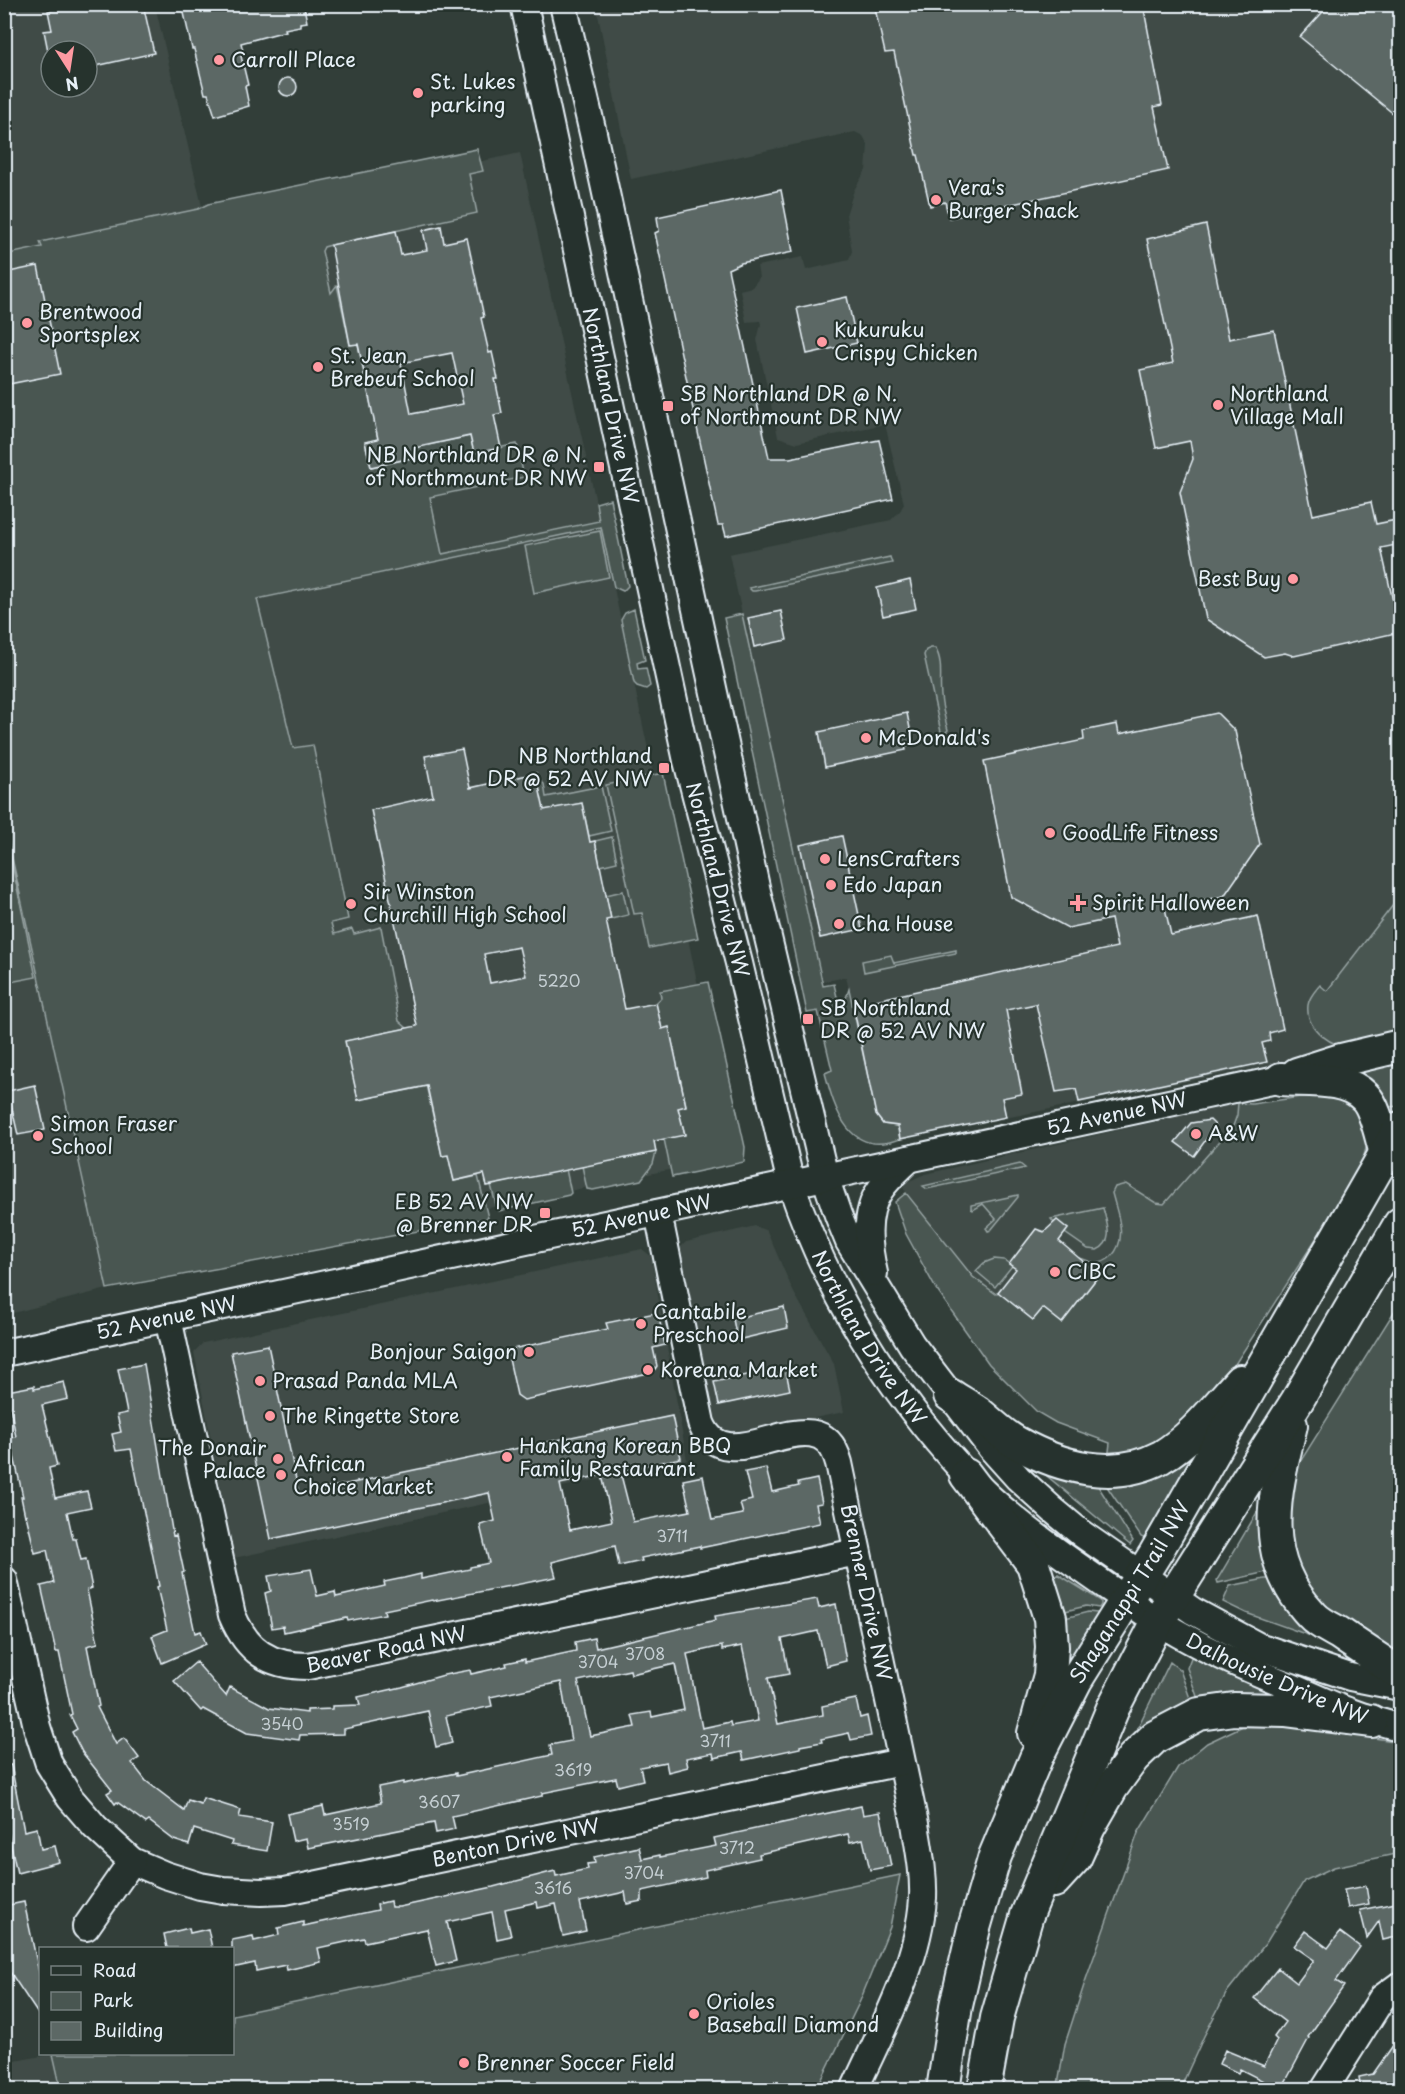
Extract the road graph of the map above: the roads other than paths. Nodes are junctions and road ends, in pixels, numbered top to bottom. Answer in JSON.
{"nodes":[{"id":1,"x":524,"y":4,"type":"edge"},
{"id":2,"x":563,"y":4,"type":"edge"},
{"id":3,"x":1401,"y":1046,"type":"edge"},
{"id":4,"x":1281,"y":1079,"type":"junction"},
{"id":5,"x":1393,"y":1141,"type":"edge"},
{"id":6,"x":909,"y":1159,"type":"junction"},
{"id":7,"x":825,"y":1177,"type":"junction"},
{"id":8,"x":791,"y":1184,"type":"junction"},
{"id":9,"x":658,"y":1213,"type":"junction"},
{"id":10,"x":1401,"y":1224,"type":"edge"},
{"id":11,"x":879,"y":1291,"type":"junction"},
{"id":12,"x":168,"y":1318,"type":"junction"},
{"id":13,"x":1283,"y":1334,"type":"junction"},
{"id":14,"x":4,"y":1353,"type":"edge"},
{"id":15,"x":950,"y":1395,"type":"junction"},
{"id":16,"x":1297,"y":1401,"type":"junction"},
{"id":17,"x":966,"y":1475,"type":"junction"},
{"id":18,"x":857,"y":1552,"type":"junction"},
{"id":19,"x":4,"y":1580,"type":"edge"},
{"id":20,"x":1133,"y":1588,"type":"junction"},
{"id":21,"x":1165,"y":1609,"type":"junction"},
{"id":22,"x":1401,"y":1674,"type":"edge"},
{"id":23,"x":1401,"y":1687,"type":"edge"},
{"id":24,"x":1386,"y":1724,"type":"edge"},
{"id":25,"x":901,"y":1762,"type":"junction"},
{"id":26,"x":1008,"y":1824,"type":"junction"},
{"id":27,"x":132,"y":1862,"type":"junction"},
{"id":28,"x":1031,"y":1906,"type":"junction"},
{"id":29,"x":86,"y":1927,"type":"dead end"},
{"id":30,"x":1401,"y":1985,"type":"edge"},
{"id":31,"x":854,"y":2090,"type":"edge"},
{"id":32,"x":943,"y":2090,"type":"edge"},
{"id":33,"x":984,"y":2090,"type":"edge"},
{"id":34,"x":1324,"y":2090,"type":"edge"}],
"edges":[{"from":1,"to":8,"type":"street","name":"Northland Drive NW"},
{"from":2,"to":7,"type":"street","name":"Northland Drive NW"},
{"from":3,"to":4,"type":"main road"},
{"from":4,"to":5,"type":"main road"},
{"from":4,"to":6,"type":"street","name":"52 Avenue NW"},
{"from":5,"to":13,"type":"main road","name":"Shaganappi Trail NW"},
{"from":6,"to":7,"type":"street","name":"52 Avenue NW"},
{"from":6,"to":11,"type":"street"},
{"from":7,"to":8,"type":"street","name":"52 Avenue NW"},
{"from":7,"to":11,"type":"street","name":"Northland Drive NW"},
{"from":8,"to":9,"type":"street","name":"52 Avenue NW"},
{"from":8,"to":17,"type":"street","name":"Northland Drive NW"},
{"from":9,"to":12,"type":"street","name":"52 Avenue NW"},
{"from":9,"to":18,"type":"street","name":"Brenner Drive NW"},
{"from":10,"to":16,"type":"main road","name":"Shaganappi Trail NW"},
{"from":11,"to":15,"type":"street","name":"Northland Drive NW"},
{"from":12,"to":14,"type":"street","name":"52 Avenue NW"},
{"from":12,"to":18,"type":"street","name":"Beaver Road NW"},
{"from":13,"to":15,"type":"main road"},
{"from":13,"to":20,"type":"main road","name":"Shaganappi Trail NW"},
{"from":15,"to":20,"type":"street","name":"Northland Drive NW"},
{"from":16,"to":21,"type":"main road","name":"Shaganappi Trail NW"},
{"from":16,"to":22,"type":"main road"},
{"from":17,"to":20,"type":"street","name":"Northland Drive NW"},
{"from":17,"to":26,"type":"main road"},
{"from":18,"to":25,"type":"street","name":"Brenner Drive NW"},
{"from":19,"to":27,"type":"street","name":"Benton Drive NW"},
{"from":20,"to":21,"type":"street","name":"Northland Drive NW"},
{"from":20,"to":26,"type":"main road","name":"Shaganappi Trail NW"},
{"from":21,"to":23,"type":"street","name":"Dalhousie Drive NW"},
{"from":21,"to":24,"type":"street","name":"Dalhousie Drive NW"},
{"from":21,"to":28,"type":"main road","name":"Shaganappi Trail NW"},
{"from":24,"to":28,"type":"main road"},
{"from":25,"to":27,"type":"street","name":"Benton Drive NW"},
{"from":25,"to":31,"type":"street","name":"Brenner Drive NW"},
{"from":26,"to":32,"type":"main road","name":"Shaganappi Trail NW"},
{"from":27,"to":29,"type":"street"},
{"from":28,"to":33,"type":"main road","name":"Shaganappi Trail NW"},
{"from":30,"to":34,"type":"street"}]}
